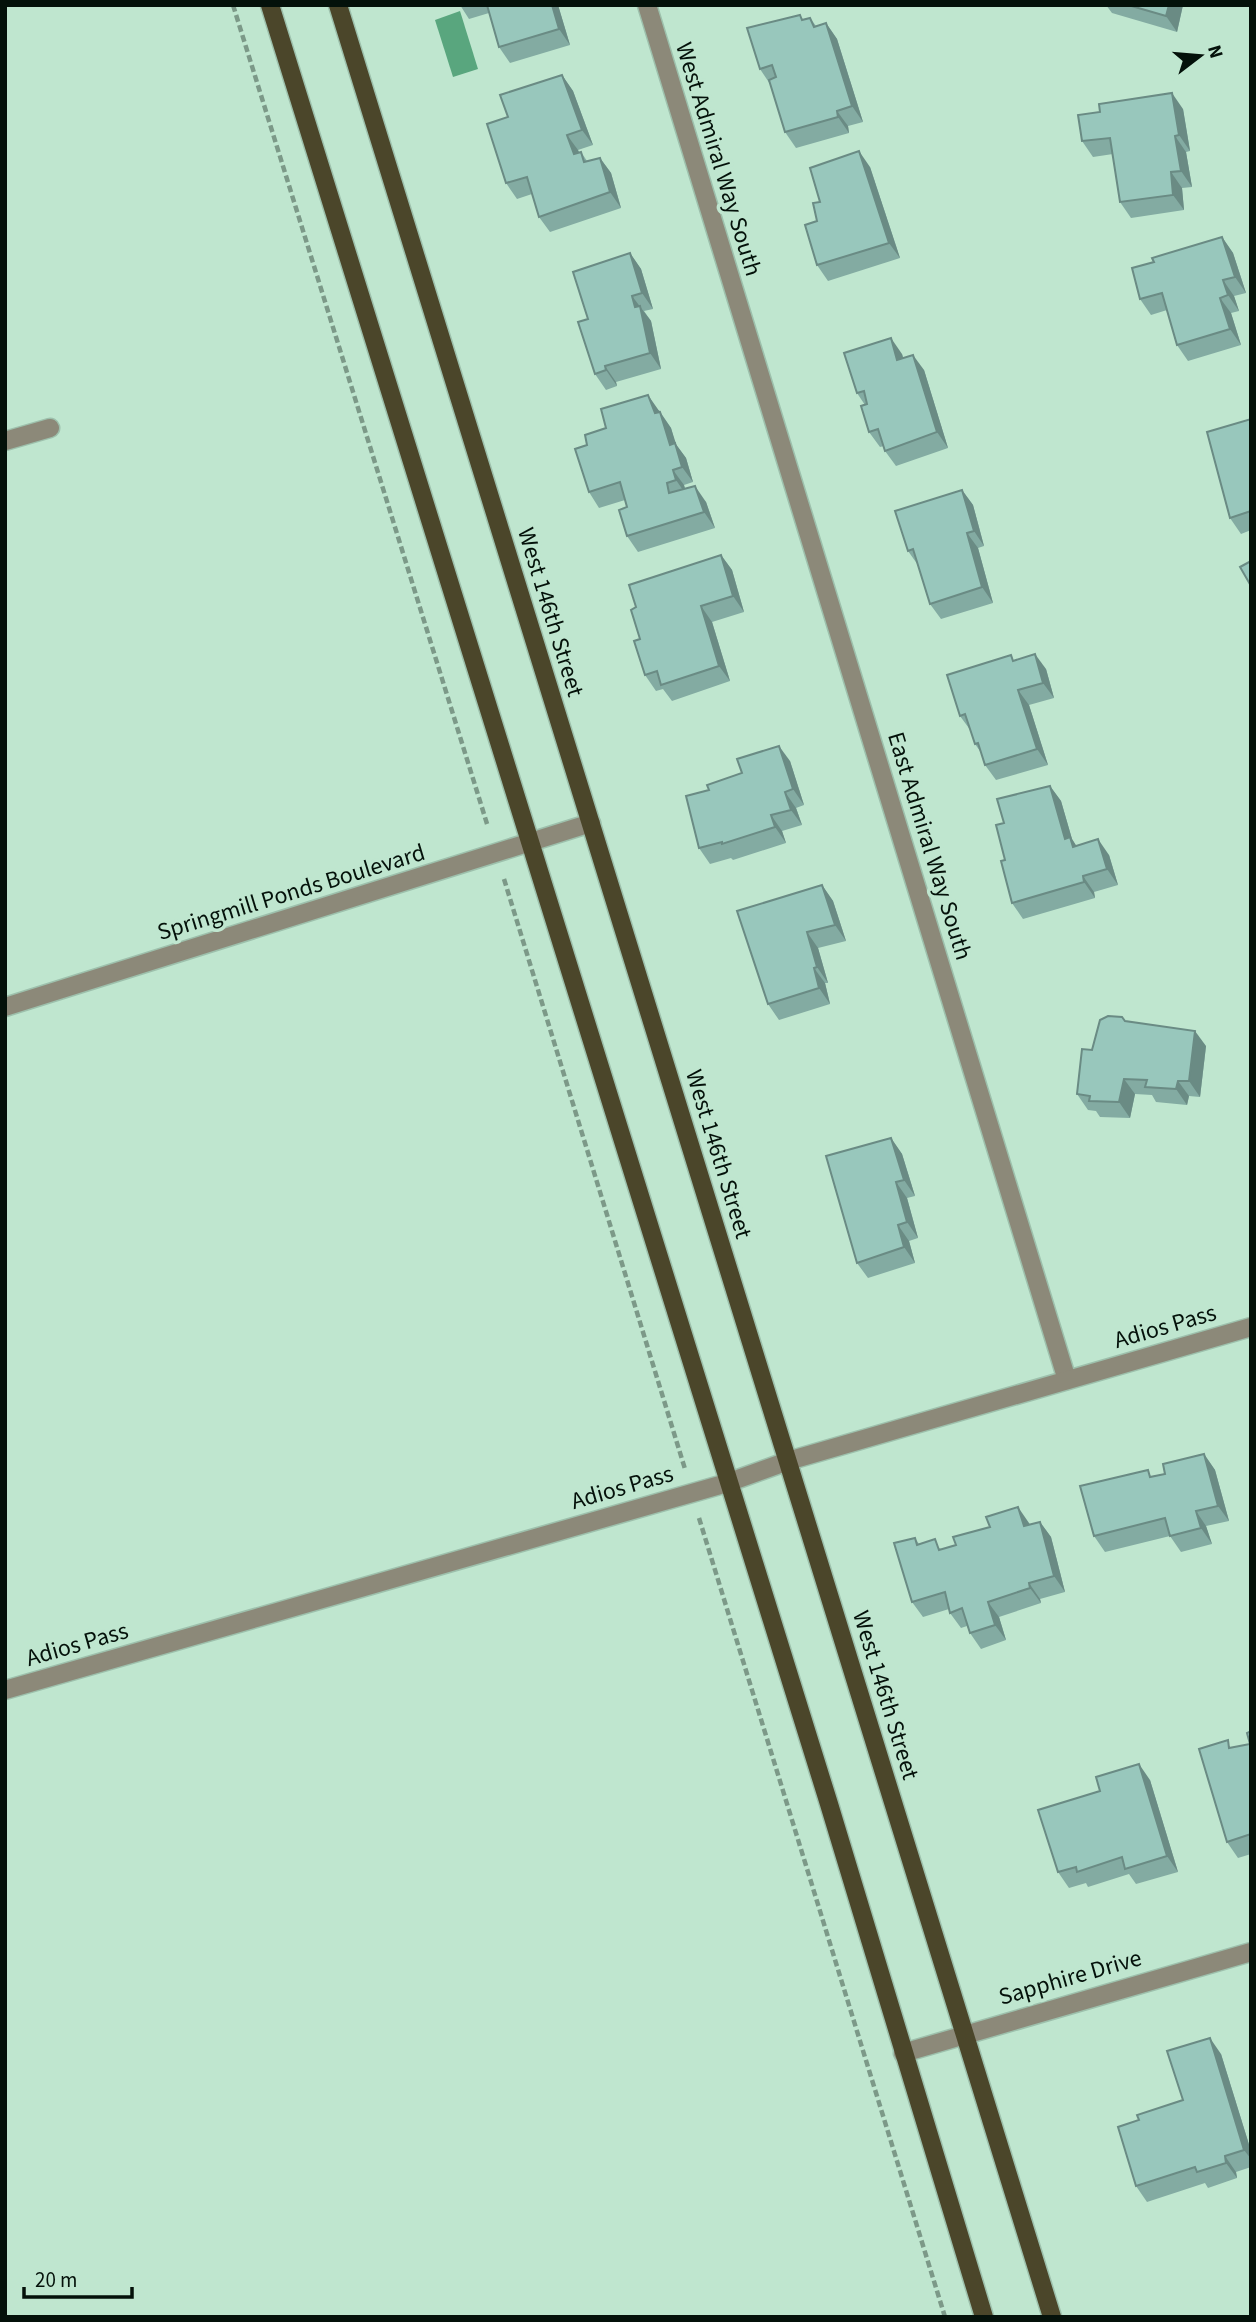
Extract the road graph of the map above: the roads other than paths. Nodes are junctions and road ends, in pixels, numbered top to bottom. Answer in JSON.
{"nodes":[{"id":1,"x":270,"y":5,"type":"edge"},
{"id":2,"x":338,"y":5,"type":"edge"},
{"id":3,"x":647,"y":5,"type":"edge"},
{"id":4,"x":745,"y":326,"type":"joint"},
{"id":5,"x":50,"y":428,"type":"dead end"},
{"id":6,"x":5,"y":441,"type":"edge"},
{"id":7,"x":591,"y":823,"type":"junction"},
{"id":8,"x":528,"y":843,"type":"junction"},
{"id":9,"x":5,"y":1007,"type":"edge"},
{"id":10,"x":1251,"y":1327,"type":"edge"},
{"id":11,"x":1067,"y":1380,"type":"junction"},
{"id":12,"x":788,"y":1461,"type":"junction"},
{"id":13,"x":727,"y":1483,"type":"junction"},
{"id":14,"x":5,"y":1690,"type":"edge"},
{"id":15,"x":1251,"y":1952,"type":"edge"},
{"id":16,"x":965,"y":2033,"type":"junction"},
{"id":17,"x":903,"y":2053,"type":"junction"},
{"id":18,"x":984,"y":2317,"type":"edge"},
{"id":19,"x":1052,"y":2317,"type":"edge"}],
"edges":[{"from":1,"to":8,"type":"main road"},
{"from":2,"to":7,"type":"main road","name":"West 146th Street"},
{"from":3,"to":4,"type":"street","name":"West Admiral Way South"},
{"from":4,"to":11,"type":"street","name":"East Admiral Way South"},
{"from":5,"to":6,"type":"street"},
{"from":7,"to":8,"type":"street","name":"Springmill Ponds Boulevard"},
{"from":7,"to":12,"type":"main road","name":"West 146th Street"},
{"from":8,"to":9,"type":"street","name":"Springmill Ponds Boulevard"},
{"from":8,"to":13,"type":"main road"},
{"from":10,"to":11,"type":"street","name":"Adios Pass"},
{"from":11,"to":12,"type":"street","name":"Adios Pass"},
{"from":12,"to":13,"type":"street","name":"Adios Pass"},
{"from":12,"to":16,"type":"main road","name":"West 146th Street"},
{"from":13,"to":14,"type":"street","name":"Adios Pass"},
{"from":13,"to":17,"type":"main road"},
{"from":15,"to":16,"type":"street","name":"Sapphire Drive"},
{"from":16,"to":17,"type":"street","name":"Sapphire Drive"},
{"from":16,"to":19,"type":"main road","name":"West 146th Street"},
{"from":17,"to":18,"type":"main road"}]}
